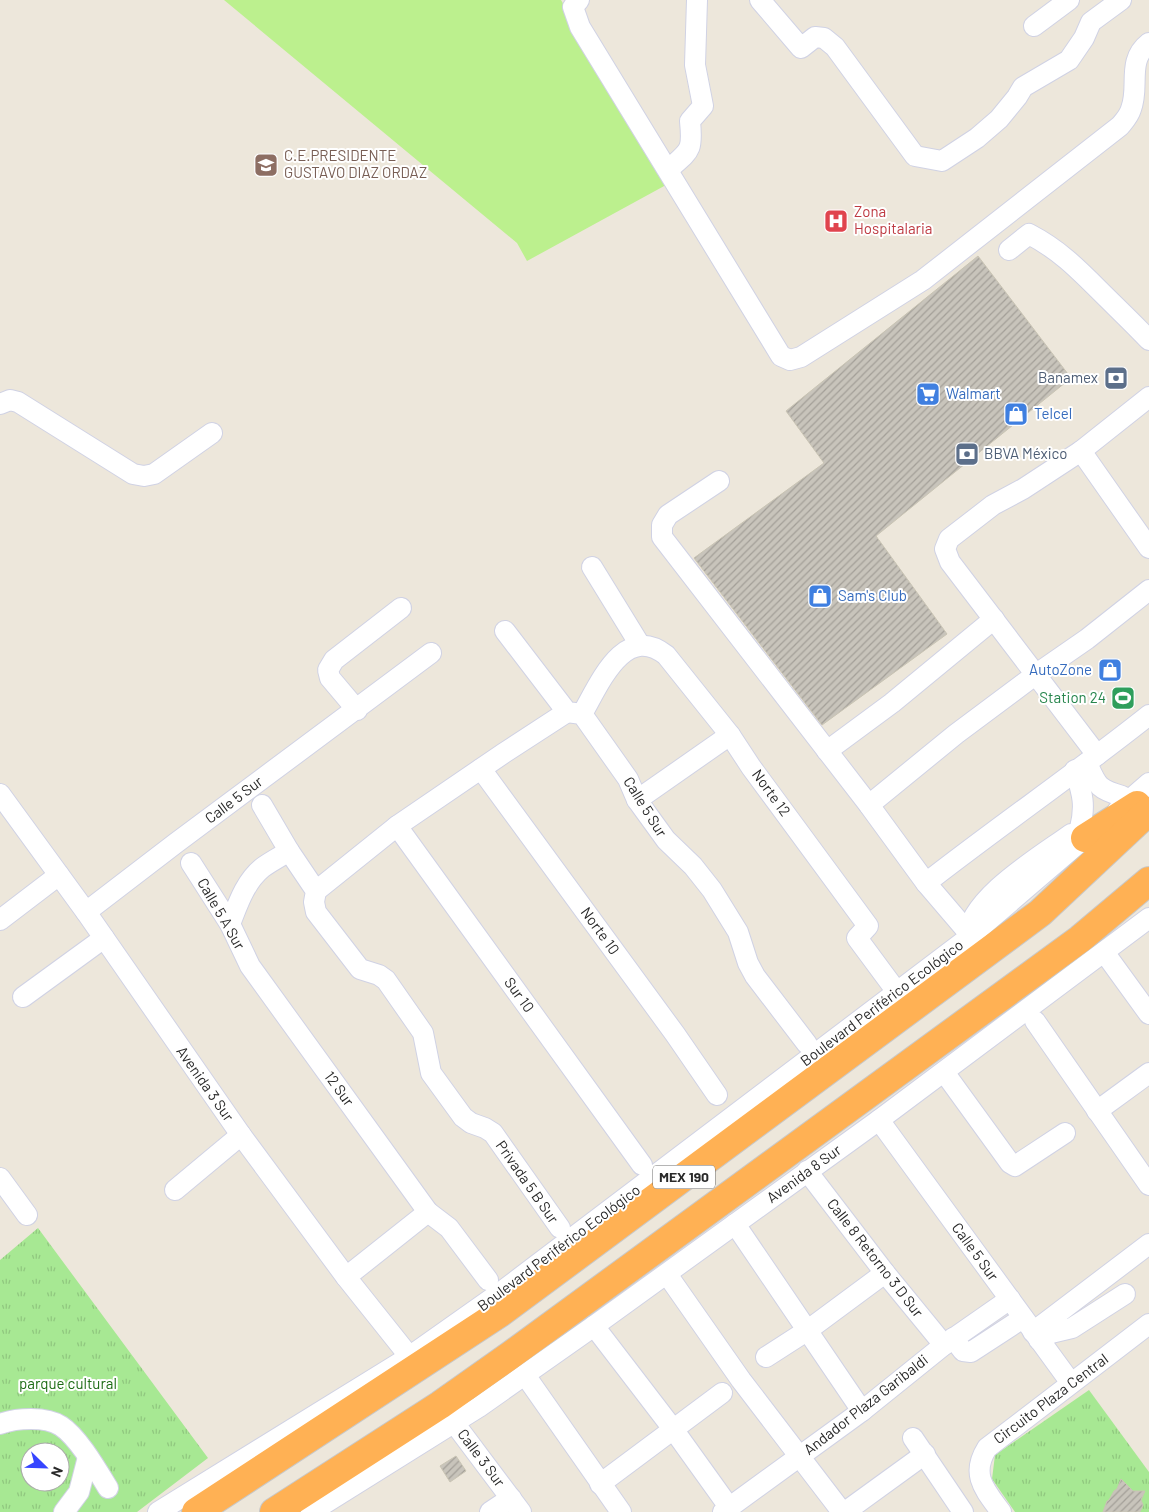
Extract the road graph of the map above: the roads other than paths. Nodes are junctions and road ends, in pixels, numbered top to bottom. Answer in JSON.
{"nodes":[{"id":1,"x":579,"y":0,"type":"edge"},
{"id":2,"x":697,"y":0,"type":"edge"},
{"id":3,"x":760,"y":0,"type":"edge"},
{"id":4,"x":1069,"y":0,"type":"edge"},
{"id":5,"x":1120,"y":0,"type":"edge"},
{"id":6,"x":1034,"y":26,"type":"dead end"},
{"id":7,"x":1149,"y":43,"type":"edge"},
{"id":8,"x":668,"y":170,"type":"junction"},
{"id":9,"x":1009,"y":250,"type":"dead end"},
{"id":10,"x":1149,"y":340,"type":"edge"},
{"id":11,"x":1149,"y":397,"type":"edge"},
{"id":12,"x":0,"y":404,"type":"edge"},
{"id":13,"x":212,"y":434,"type":"dead end"},
{"id":14,"x":1081,"y":451,"type":"junction"},
{"id":15,"x":719,"y":481,"type":"dead end"},
{"id":16,"x":1149,"y":548,"type":"edge"},
{"id":17,"x":592,"y":567,"type":"dead end"},
{"id":18,"x":1149,"y":590,"type":"edge"},
{"id":19,"x":401,"y":608,"type":"dead end"},
{"id":20,"x":994,"y":619,"type":"junction"},
{"id":21,"x":505,"y":631,"type":"dead end"},
{"id":22,"x":640,"y":646,"type":"junction"},
{"id":23,"x":431,"y":653,"type":"dead end"},
{"id":24,"x":1035,"y":675,"type":"junction"},
{"id":25,"x":357,"y":710,"type":"junction"},
{"id":26,"x":575,"y":713,"type":"junction"},
{"id":27,"x":1149,"y":715,"type":"edge"},
{"id":28,"x":730,"y":736,"type":"junction"},
{"id":29,"x":827,"y":751,"type":"junction"},
{"id":30,"x":1086,"y":763,"type":"junction"},
{"id":31,"x":481,"y":769,"type":"junction"},
{"id":32,"x":1149,"y":777,"type":"edge"},
{"id":33,"x":1149,"y":783,"type":"edge"},
{"id":34,"x":1122,"y":796,"type":"junction"},
{"id":35,"x":1149,"y":798,"type":"edge"},
{"id":36,"x":638,"y":800,"type":"junction"},
{"id":37,"x":2,"y":801,"type":"edge"},
{"id":38,"x":262,"y":805,"type":"dead end"},
{"id":39,"x":869,"y":805,"type":"junction"},
{"id":40,"x":1149,"y":811,"type":"edge"},
{"id":41,"x":397,"y":826,"type":"junction"},
{"id":42,"x":1082,"y":833,"type":"junction"},
{"id":43,"x":289,"y":851,"type":"junction"},
{"id":44,"x":191,"y":863,"type":"dead end"},
{"id":45,"x":59,"y":875,"type":"junction"},
{"id":46,"x":1149,"y":881,"type":"edge"},
{"id":47,"x":926,"y":883,"type":"junction"},
{"id":48,"x":316,"y":892,"type":"junction"},
{"id":49,"x":1149,"y":902,"type":"edge"},
{"id":50,"x":86,"y":912,"type":"junction"},
{"id":51,"x":1149,"y":918,"type":"edge"},
{"id":52,"x":0,"y":920,"type":"edge"},
{"id":53,"x":230,"y":924,"type":"junction"},
{"id":54,"x":967,"y":935,"type":"junction"},
{"id":55,"x":104,"y":938,"type":"junction"},
{"id":56,"x":1080,"y":939,"type":"junction"},
{"id":57,"x":1104,"y":952,"type":"junction"},
{"id":58,"x":250,"y":966,"type":"joint"},
{"id":59,"x":897,"y":992,"type":"junction"},
{"id":60,"x":23,"y":997,"type":"dead end"},
{"id":61,"x":1149,"y":1014,"type":"edge"},
{"id":62,"x":1035,"y":1021,"type":"dead end"},
{"id":63,"x":807,"y":1044,"type":"dead end"},
{"id":64,"x":944,"y":1072,"type":"junction"},
{"id":65,"x":1149,"y":1073,"type":"edge"},
{"id":66,"x":717,"y":1095,"type":"dead end"},
{"id":67,"x":1097,"y":1112,"type":"junction"},
{"id":68,"x":879,"y":1120,"type":"junction"},
{"id":69,"x":1065,"y":1133,"type":"dead end"},
{"id":70,"x":241,"y":1135,"type":"junction"},
{"id":71,"x":642,"y":1165,"type":"dead end"},
{"id":72,"x":807,"y":1171,"type":"junction"},
{"id":73,"x":0,"y":1178,"type":"edge"},
{"id":74,"x":1149,"y":1184,"type":"edge"},
{"id":75,"x":175,"y":1190,"type":"dead end"},
{"id":76,"x":428,"y":1212,"type":"junction"},
{"id":77,"x":27,"y":1215,"type":"dead end"},
{"id":78,"x":735,"y":1224,"type":"junction"},
{"id":79,"x":560,"y":1228,"type":"dead end"},
{"id":80,"x":1149,"y":1244,"type":"edge"},
{"id":81,"x":885,"y":1273,"type":"junction"},
{"id":82,"x":346,"y":1276,"type":"junction"},
{"id":83,"x":488,"y":1280,"type":"dead end"},
{"id":84,"x":671,"y":1280,"type":"dead end"},
{"id":85,"x":1125,"y":1294,"type":"dead end"},
{"id":86,"x":1010,"y":1299,"type":"junction"},
{"id":87,"x":1149,"y":1324,"type":"edge"},
{"id":88,"x":594,"y":1326,"type":"junction"},
{"id":89,"x":808,"y":1330,"type":"junction"},
{"id":90,"x":1032,"y":1330,"type":"junction"},
{"id":91,"x":948,"y":1342,"type":"junction"},
{"id":92,"x":766,"y":1357,"type":"dead end"},
{"id":93,"x":414,"y":1362,"type":"junction"},
{"id":94,"x":525,"y":1375,"type":"junction"},
{"id":95,"x":1071,"y":1383,"type":"junction"},
{"id":96,"x":722,"y":1393,"type":"dead end"},
{"id":97,"x":862,"y":1411,"type":"junction"},
{"id":98,"x":447,"y":1414,"type":"junction"},
{"id":99,"x":0,"y":1424,"type":"edge"},
{"id":100,"x":672,"y":1429,"type":"junction"},
{"id":101,"x":799,"y":1456,"type":"junction"},
{"id":102,"x":88,"y":1457,"type":"junction"},
{"id":103,"x":600,"y":1484,"type":"junction"},
{"id":104,"x":108,"y":1488,"type":"dead end"},
{"id":105,"x":516,"y":1505,"type":"edge"},
{"id":106,"x":726,"y":1510,"type":"edge"},
{"id":107,"x":64,"y":1512,"type":"edge"},
{"id":108,"x":158,"y":1512,"type":"edge"},
{"id":109,"x":196,"y":1512,"type":"edge"},
{"id":110,"x":274,"y":1512,"type":"edge"},
{"id":111,"x":311,"y":1512,"type":"edge"},
{"id":112,"x":490,"y":1512,"type":"edge"},
{"id":113,"x":621,"y":1512,"type":"edge"},
{"id":114,"x":844,"y":1512,"type":"edge"},
{"id":115,"x":963,"y":1512,"type":"edge"},
{"id":116,"x":1001,"y":1512,"type":"edge"}],
"edges":[{"from":1,"to":8,"type":"street"},
{"from":2,"to":8,"type":"street"},
{"from":3,"to":5,"type":"street"},
{"from":4,"to":6,"type":"street"},
{"from":7,"to":8,"type":"street"},
{"from":9,"to":10,"type":"street"},
{"from":11,"to":14,"type":"street"},
{"from":12,"to":13,"type":"street"},
{"from":14,"to":16,"type":"street"},
{"from":14,"to":20,"type":"street"},
{"from":15,"to":29,"type":"street"},
{"from":17,"to":22,"type":"street"},
{"from":18,"to":24,"type":"street"},
{"from":19,"to":25,"type":"street"},
{"from":20,"to":24,"type":"street"},
{"from":20,"to":29,"type":"street"},
{"from":21,"to":26,"type":"street","name":"Calle 5 Sur"},
{"from":22,"to":26,"type":"street"},
{"from":22,"to":28,"type":"street","name":"Norte 12"},
{"from":23,"to":25,"type":"street","name":"Calle 5 Sur"},
{"from":24,"to":30,"type":"street"},
{"from":24,"to":39,"type":"street"},
{"from":25,"to":50,"type":"street","name":"Calle 5 Sur"},
{"from":26,"to":31,"type":"street"},
{"from":26,"to":36,"type":"street","name":"Calle 5 Sur"},
{"from":27,"to":30,"type":"street"},
{"from":28,"to":36,"type":"street"},
{"from":28,"to":59,"type":"street","name":"Norte 12"},
{"from":29,"to":39,"type":"street"},
{"from":30,"to":34,"type":"street"},
{"from":30,"to":42,"type":"street"},
{"from":30,"to":47,"type":"street"},
{"from":31,"to":41,"type":"street"},
{"from":31,"to":66,"type":"street","name":"Norte 10"},
{"from":32,"to":34,"type":"street"},
{"from":33,"to":42,"type":"street","name":"Boulevard Periférico Ecológico"},
{"from":34,"to":42,"type":"street"},
{"from":35,"to":42,"type":"highway"},
{"from":36,"to":63,"type":"street","name":"Calle 5 Sur"},
{"from":37,"to":45,"type":"street","name":"Avenida 3 Sur"},
{"from":38,"to":43,"type":"street","name":"Privada 5 B Sur"},
{"from":39,"to":47,"type":"street"},
{"from":40,"to":93,"type":"highway","name":"Boulevard Periférico Ecológico","number":"MEX 190"},
{"from":41,"to":48,"type":"street"},
{"from":41,"to":71,"type":"street","name":"Sur 10"},
{"from":42,"to":54,"type":"street","name":"Boulevard Periférico Ecológico"},
{"from":43,"to":48,"type":"street","name":"Privada 5 B Sur"},
{"from":43,"to":53,"type":"street"},
{"from":44,"to":53,"type":"street","name":"Calle 5 A Sur"},
{"from":45,"to":50,"type":"street","name":"Avenida 3 Sur"},
{"from":45,"to":52,"type":"street"},
{"from":46,"to":56,"type":"highway","number":"MEX 190"},
{"from":47,"to":54,"type":"street"},
{"from":48,"to":79,"type":"street","name":"Privada 5 B Sur"},
{"from":49,"to":56,"type":"highway"},
{"from":50,"to":55,"type":"street","name":"Avenida 3 Sur"},
{"from":51,"to":57,"type":"street","name":"Avenida 8 Sur"},
{"from":53,"to":58,"type":"street","name":"Calle 5 A Sur"},
{"from":54,"to":59,"type":"street","name":"Boulevard Periférico Ecológico"},
{"from":55,"to":60,"type":"street"},
{"from":55,"to":70,"type":"street","name":"Avenida 3 Sur"},
{"from":56,"to":98,"type":"highway","number":"MEX 190"},
{"from":57,"to":61,"type":"street"},
{"from":57,"to":64,"type":"street","name":"Avenida 8 Sur"},
{"from":58,"to":76,"type":"street","name":"12 Sur"},
{"from":59,"to":93,"type":"street","name":"Boulevard Periférico Ecológico"},
{"from":62,"to":67,"type":"street"},
{"from":64,"to":68,"type":"street","name":"Avenida 8 Sur"},
{"from":64,"to":69,"type":"street"},
{"from":65,"to":67,"type":"street"},
{"from":67,"to":74,"type":"street"},
{"from":68,"to":72,"type":"street","name":"Avenida 8 Sur"},
{"from":68,"to":86,"type":"street","name":"Calle 5 Sur"},
{"from":70,"to":75,"type":"street"},
{"from":70,"to":82,"type":"street","name":"Avenida 3 Sur"},
{"from":72,"to":78,"type":"street","name":"Avenida 8 Sur"},
{"from":72,"to":81,"type":"street","name":"Calle 8 Retorno 3 D Sur"},
{"from":73,"to":77,"type":"street"},
{"from":76,"to":82,"type":"street"},
{"from":76,"to":83,"type":"street","name":"12 Sur"},
{"from":78,"to":88,"type":"street","name":"Avenida 8 Sur"},
{"from":78,"to":89,"type":"street"},
{"from":80,"to":90,"type":"street"},
{"from":81,"to":89,"type":"street"},
{"from":81,"to":91,"type":"street","name":"Calle 8 Retorno 3 D Sur"},
{"from":82,"to":93,"type":"street","name":"Avenida 3 Sur"},
{"from":84,"to":101,"type":"street"},
{"from":85,"to":90,"type":"street"},
{"from":86,"to":90,"type":"street","name":"Calle 5 Sur"},
{"from":86,"to":91,"type":"street","name":"Andador Plaza Garibaldi"},
{"from":87,"to":95,"type":"street","name":"Circuito Plaza Central"},
{"from":88,"to":94,"type":"street","name":"Avenida 8 Sur"},
{"from":88,"to":100,"type":"street"},
{"from":89,"to":92,"type":"street"},
{"from":89,"to":97,"type":"street"},
{"from":90,"to":91,"type":"street","name":"Calle 8 Retorno 3 D Sur"},
{"from":90,"to":95,"type":"street","name":"Calle 5 Sur"},
{"from":91,"to":97,"type":"street","name":"Andador Plaza Garibaldi"},
{"from":93,"to":108,"type":"street","name":"Boulevard Periférico Ecológico"},
{"from":93,"to":109,"type":"highway","name":"Boulevard Periférico Ecológico","number":"MEX 190"},
{"from":94,"to":98,"type":"street","name":"Avenida 8 Sur"},
{"from":94,"to":103,"type":"street"},
{"from":95,"to":116,"type":"street","name":"Circuito Plaza Central"},
{"from":96,"to":100,"type":"street"},
{"from":97,"to":101,"type":"street","name":"Andador Plaza Garibaldi"},
{"from":98,"to":105,"type":"street","name":"Calle 3 Sur"},
{"from":98,"to":110,"type":"highway","number":"MEX 190"},
{"from":98,"to":111,"type":"street","name":"Avenida 8 Sur"},
{"from":99,"to":102,"type":"street"},
{"from":100,"to":103,"type":"street"},
{"from":100,"to":106,"type":"street"},
{"from":101,"to":106,"type":"street","name":"Andador Plaza Garibaldi"},
{"from":101,"to":114,"type":"street"},
{"from":102,"to":104,"type":"street"},
{"from":102,"to":107,"type":"street"},
{"from":103,"to":113,"type":"street"},
{"from":105,"to":112,"type":"street"},
{"from":114,"to":115,"type":"street"}]}
